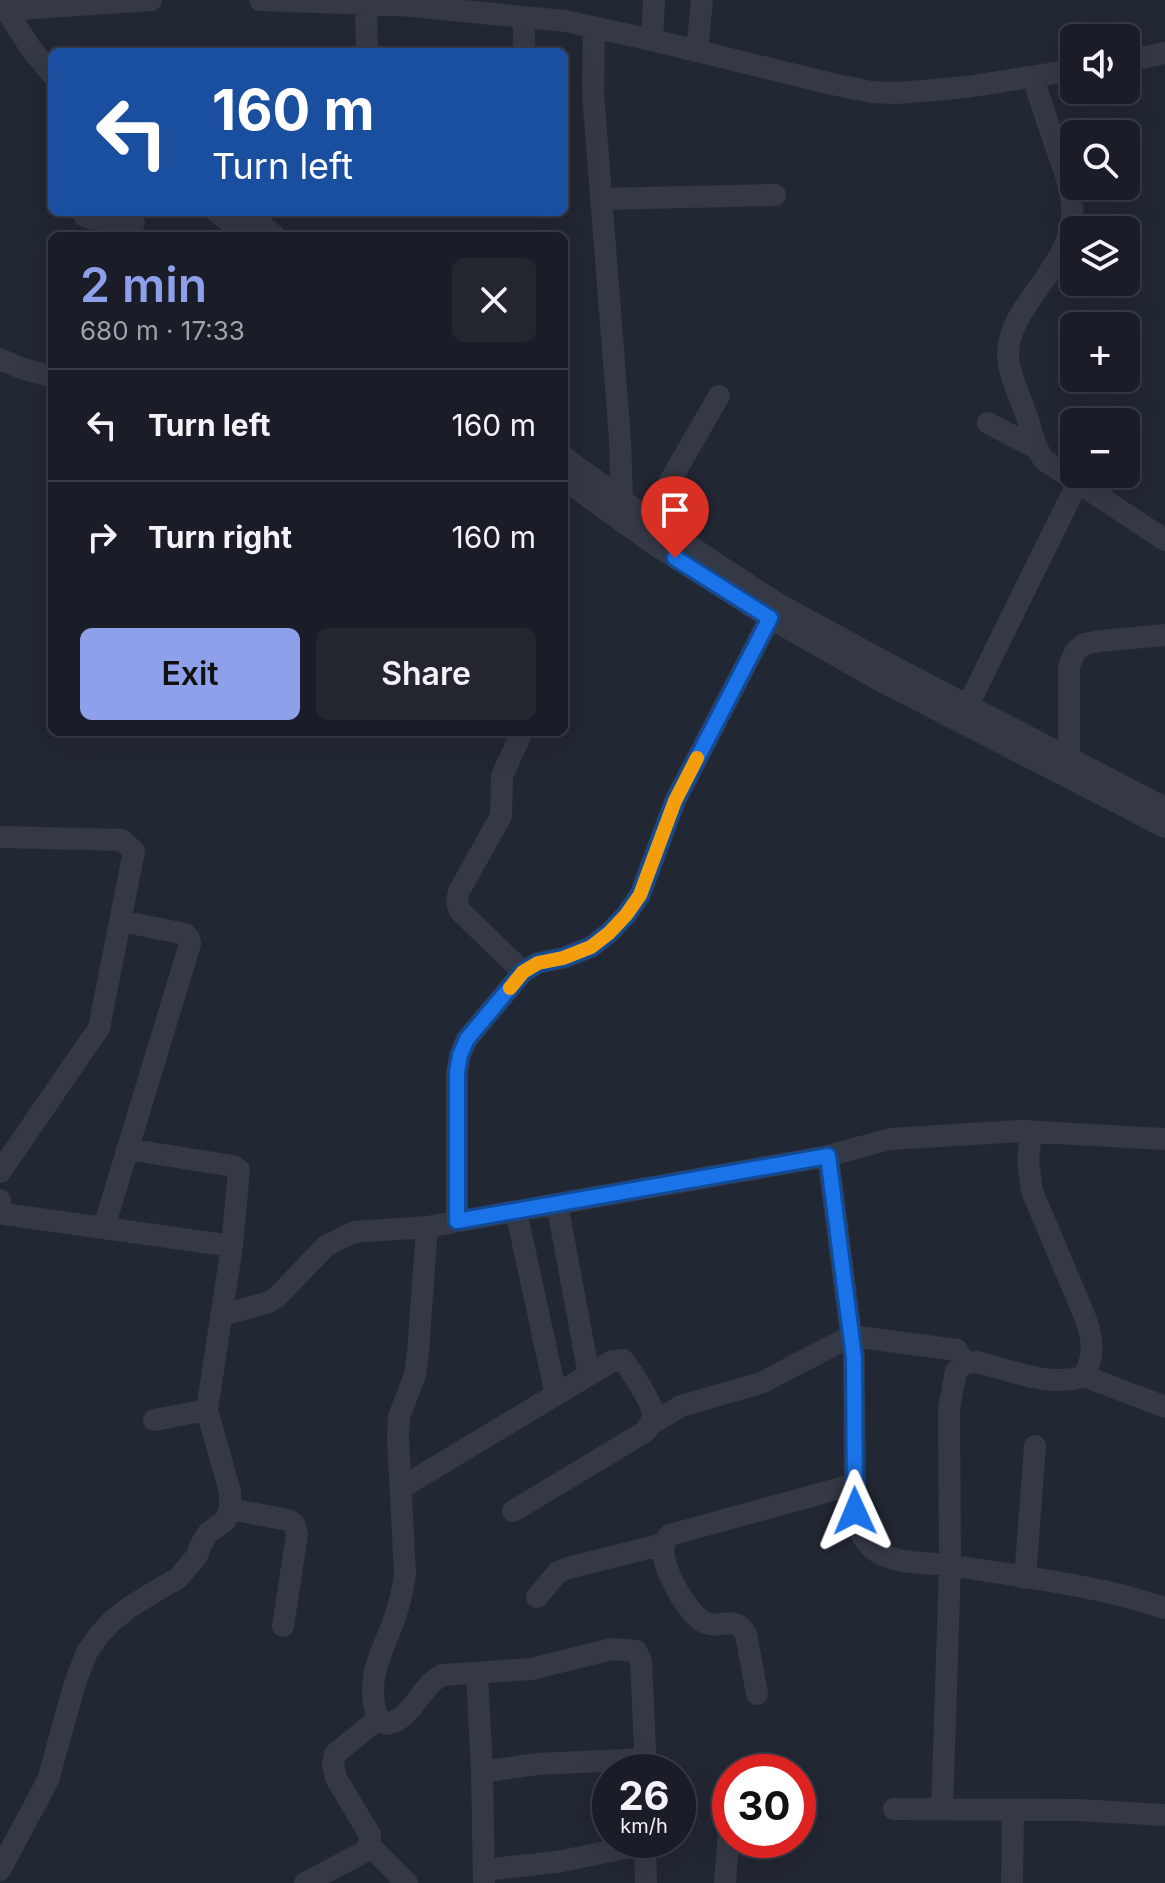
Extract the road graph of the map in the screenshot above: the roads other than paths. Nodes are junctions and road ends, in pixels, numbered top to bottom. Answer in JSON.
{"nodes":[{"id":1,"x":151,"y":0,"type":"edge"},
{"id":2,"x":260,"y":0,"type":"edge"},
{"id":3,"x":654,"y":0,"type":"edge"},
{"id":4,"x":702,"y":0,"type":"edge"},
{"id":5,"x":366,"y":4,"type":"junction"},
{"id":6,"x":8,"y":5,"type":"edge"},
{"id":7,"x":524,"y":17,"type":"junction"},
{"id":8,"x":594,"y":28,"type":"junction"},
{"id":9,"x":652,"y":40,"type":"junction"},
{"id":10,"x":48,"y":48,"type":"edge"},
{"id":11,"x":367,"y":48,"type":"edge"},
{"id":12,"x":524,"y":48,"type":"edge"},
{"id":13,"x":697,"y":51,"type":"junction"},
{"id":14,"x":1165,"y":53,"type":"edge"},
{"id":15,"x":1140,"y":58,"type":"edge"},
{"id":16,"x":48,"y":69,"type":"edge"},
{"id":17,"x":1060,"y":72,"type":"edge"},
{"id":18,"x":1033,"y":77,"type":"junction"},
{"id":19,"x":775,"y":195,"type":"dead end"},
{"id":20,"x":601,"y":199,"type":"junction"},
{"id":21,"x":85,"y":216,"type":"edge"},
{"id":22,"x":222,"y":216,"type":"edge"},
{"id":23,"x":250,"y":216,"type":"edge"},
{"id":24,"x":134,"y":223,"type":"dead end"},
{"id":25,"x":242,"y":232,"type":"edge"},
{"id":26,"x":270,"y":232,"type":"edge"},
{"id":27,"x":0,"y":359,"type":"edge"},
{"id":28,"x":48,"y":376,"type":"edge"},
{"id":29,"x":719,"y":396,"type":"dead end"},
{"id":30,"x":988,"y":423,"type":"dead end"},
{"id":31,"x":1036,"y":448,"type":"junction"},
{"id":32,"x":568,"y":460,"type":"edge"},
{"id":33,"x":1060,"y":470,"type":"edge"},
{"id":34,"x":568,"y":482,"type":"edge"},
{"id":35,"x":1075,"y":488,"type":"edge"},
{"id":36,"x":1087,"y":488,"type":"edge"},
{"id":37,"x":622,"y":499,"type":"junction"},
{"id":38,"x":648,"y":519,"type":"junction"},
{"id":39,"x":1165,"y":540,"type":"edge"},
{"id":40,"x":770,"y":618,"type":"junction"},
{"id":41,"x":1165,"y":635,"type":"edge"},
{"id":42,"x":968,"y":705,"type":"junction"},
{"id":43,"x":520,"y":736,"type":"edge"},
{"id":44,"x":1069,"y":758,"type":"junction"},
{"id":45,"x":1165,"y":808,"type":"edge"},
{"id":46,"x":1165,"y":827,"type":"edge"},
{"id":47,"x":0,"y":837,"type":"edge"},
{"id":48,"x":121,"y":921,"type":"junction"},
{"id":49,"x":523,"y":972,"type":"junction"},
{"id":50,"x":1031,"y":1131,"type":"junction"},
{"id":51,"x":1165,"y":1139,"type":"edge"},
{"id":52,"x":127,"y":1149,"type":"junction"},
{"id":53,"x":828,"y":1156,"type":"junction"},
{"id":54,"x":0,"y":1172,"type":"edge"},
{"id":55,"x":0,"y":1200,"type":"edge"},
{"id":56,"x":557,"y":1204,"type":"junction"},
{"id":57,"x":516,"y":1211,"type":"junction"},
{"id":58,"x":457,"y":1221,"type":"junction"},
{"id":59,"x":104,"y":1227,"type":"junction"},
{"id":60,"x":427,"y":1227,"type":"junction"},
{"id":61,"x":232,"y":1246,"type":"junction"},
{"id":62,"x":222,"y":1315,"type":"junction"},
{"id":63,"x":851,"y":1336,"type":"junction"},
{"id":64,"x":965,"y":1363,"type":"junction"},
{"id":65,"x":589,"y":1375,"type":"junction"},
{"id":66,"x":1084,"y":1376,"type":"junction"},
{"id":67,"x":556,"y":1395,"type":"junction"},
{"id":68,"x":1165,"y":1407,"type":"edge"},
{"id":69,"x":207,"y":1410,"type":"junction"},
{"id":70,"x":154,"y":1420,"type":"dead end"},
{"id":71,"x":651,"y":1424,"type":"junction"},
{"id":72,"x":1035,"y":1446,"type":"dead end"},
{"id":73,"x":855,"y":1484,"type":"junction"},
{"id":74,"x":401,"y":1488,"type":"junction"},
{"id":75,"x":230,"y":1509,"type":"junction"},
{"id":76,"x":513,"y":1511,"type":"dead end"},
{"id":77,"x":664,"y":1544,"type":"junction"},
{"id":78,"x":950,"y":1565,"type":"junction"},
{"id":79,"x":1025,"y":1578,"type":"junction"},
{"id":80,"x":537,"y":1597,"type":"dead end"},
{"id":81,"x":1165,"y":1608,"type":"edge"},
{"id":82,"x":283,"y":1626,"type":"dead end"},
{"id":83,"x":477,"y":1673,"type":"junction"},
{"id":84,"x":757,"y":1694,"type":"dead end"},
{"id":85,"x":378,"y":1719,"type":"junction"},
{"id":86,"x":645,"y":1754,"type":"edge"},
{"id":87,"x":592,"y":1765,"type":"edge"},
{"id":88,"x":482,"y":1772,"type":"junction"},
{"id":89,"x":894,"y":1809,"type":"dead end"},
{"id":90,"x":942,"y":1810,"type":"junction"},
{"id":91,"x":1013,"y":1810,"type":"junction"},
{"id":92,"x":1165,"y":1815,"type":"edge"},
{"id":93,"x":369,"y":1845,"type":"junction"},
{"id":94,"x":592,"y":1854,"type":"edge"},
{"id":95,"x":645,"y":1858,"type":"edge"},
{"id":96,"x":727,"y":1858,"type":"edge"},
{"id":97,"x":0,"y":1870,"type":"edge"},
{"id":98,"x":484,"y":1877,"type":"edge"},
{"id":99,"x":305,"y":1883,"type":"edge"},
{"id":100,"x":407,"y":1883,"type":"edge"},
{"id":101,"x":646,"y":1883,"type":"edge"},
{"id":102,"x":725,"y":1883,"type":"edge"},
{"id":103,"x":1012,"y":1883,"type":"edge"}],
"edges":[{"from":1,"to":6,"type":"street"},
{"from":2,"to":5,"type":"street"},
{"from":3,"to":9,"type":"street"},
{"from":4,"to":13,"type":"street"},
{"from":5,"to":7,"type":"street"},
{"from":5,"to":11,"type":"street"},
{"from":6,"to":10,"type":"street"},
{"from":6,"to":16,"type":"street"},
{"from":7,"to":8,"type":"street"},
{"from":7,"to":12,"type":"street"},
{"from":8,"to":9,"type":"street"},
{"from":8,"to":20,"type":"street"},
{"from":9,"to":13,"type":"street"},
{"from":13,"to":18,"type":"street"},
{"from":14,"to":15,"type":"street"},
{"from":17,"to":18,"type":"street"},
{"from":18,"to":31,"type":"street"},
{"from":19,"to":20,"type":"street"},
{"from":20,"to":37,"type":"street"},
{"from":21,"to":24,"type":"street"},
{"from":22,"to":25,"type":"street"},
{"from":23,"to":26,"type":"street"},
{"from":27,"to":28,"type":"street"},
{"from":29,"to":38,"type":"street"},
{"from":30,"to":31,"type":"street"},
{"from":31,"to":33,"type":"street"},
{"from":32,"to":37,"type":"street"},
{"from":34,"to":40,"type":"street"},
{"from":35,"to":42,"type":"street"},
{"from":36,"to":39,"type":"street"},
{"from":37,"to":38,"type":"street"},
{"from":38,"to":42,"type":"street"},
{"from":40,"to":46,"type":"street"},
{"from":40,"to":49,"type":"street"},
{"from":41,"to":44,"type":"street"},
{"from":42,"to":44,"type":"street"},
{"from":43,"to":49,"type":"street"},
{"from":44,"to":45,"type":"street"},
{"from":47,"to":48,"type":"street"},
{"from":48,"to":52,"type":"street"},
{"from":48,"to":54,"type":"street"},
{"from":49,"to":58,"type":"street"},
{"from":50,"to":51,"type":"street"},
{"from":50,"to":53,"type":"street"},
{"from":50,"to":66,"type":"street"},
{"from":52,"to":59,"type":"street"},
{"from":52,"to":61,"type":"street"},
{"from":53,"to":56,"type":"street"},
{"from":53,"to":63,"type":"street"},
{"from":55,"to":59,"type":"street"},
{"from":56,"to":57,"type":"street"},
{"from":56,"to":65,"type":"street"},
{"from":57,"to":58,"type":"street"},
{"from":57,"to":67,"type":"street"},
{"from":58,"to":60,"type":"street"},
{"from":59,"to":61,"type":"street"},
{"from":60,"to":62,"type":"street"},
{"from":60,"to":74,"type":"street"},
{"from":61,"to":62,"type":"street"},
{"from":62,"to":69,"type":"street"},
{"from":63,"to":64,"type":"street"},
{"from":63,"to":71,"type":"street"},
{"from":63,"to":73,"type":"street"},
{"from":64,"to":66,"type":"street"},
{"from":64,"to":78,"type":"street"},
{"from":65,"to":67,"type":"street"},
{"from":65,"to":71,"type":"street"},
{"from":66,"to":68,"type":"street"},
{"from":67,"to":74,"type":"street"},
{"from":69,"to":70,"type":"street"},
{"from":69,"to":75,"type":"street"},
{"from":71,"to":76,"type":"street"},
{"from":72,"to":79,"type":"street"},
{"from":73,"to":77,"type":"street"},
{"from":73,"to":78,"type":"street"},
{"from":74,"to":85,"type":"street"},
{"from":75,"to":82,"type":"street"},
{"from":75,"to":97,"type":"street"},
{"from":77,"to":80,"type":"street"},
{"from":77,"to":84,"type":"street"},
{"from":78,"to":79,"type":"street"},
{"from":78,"to":90,"type":"street"},
{"from":79,"to":81,"type":"street"},
{"from":83,"to":85,"type":"street"},
{"from":83,"to":86,"type":"street"},
{"from":83,"to":88,"type":"street"},
{"from":85,"to":93,"type":"street"},
{"from":87,"to":88,"type":"street"},
{"from":88,"to":98,"type":"street"},
{"from":89,"to":90,"type":"street"},
{"from":90,"to":91,"type":"street"},
{"from":91,"to":92,"type":"street"},
{"from":91,"to":103,"type":"street"},
{"from":93,"to":99,"type":"street"},
{"from":93,"to":100,"type":"street"},
{"from":94,"to":98,"type":"street"},
{"from":95,"to":101,"type":"street"},
{"from":96,"to":102,"type":"street"}]}
